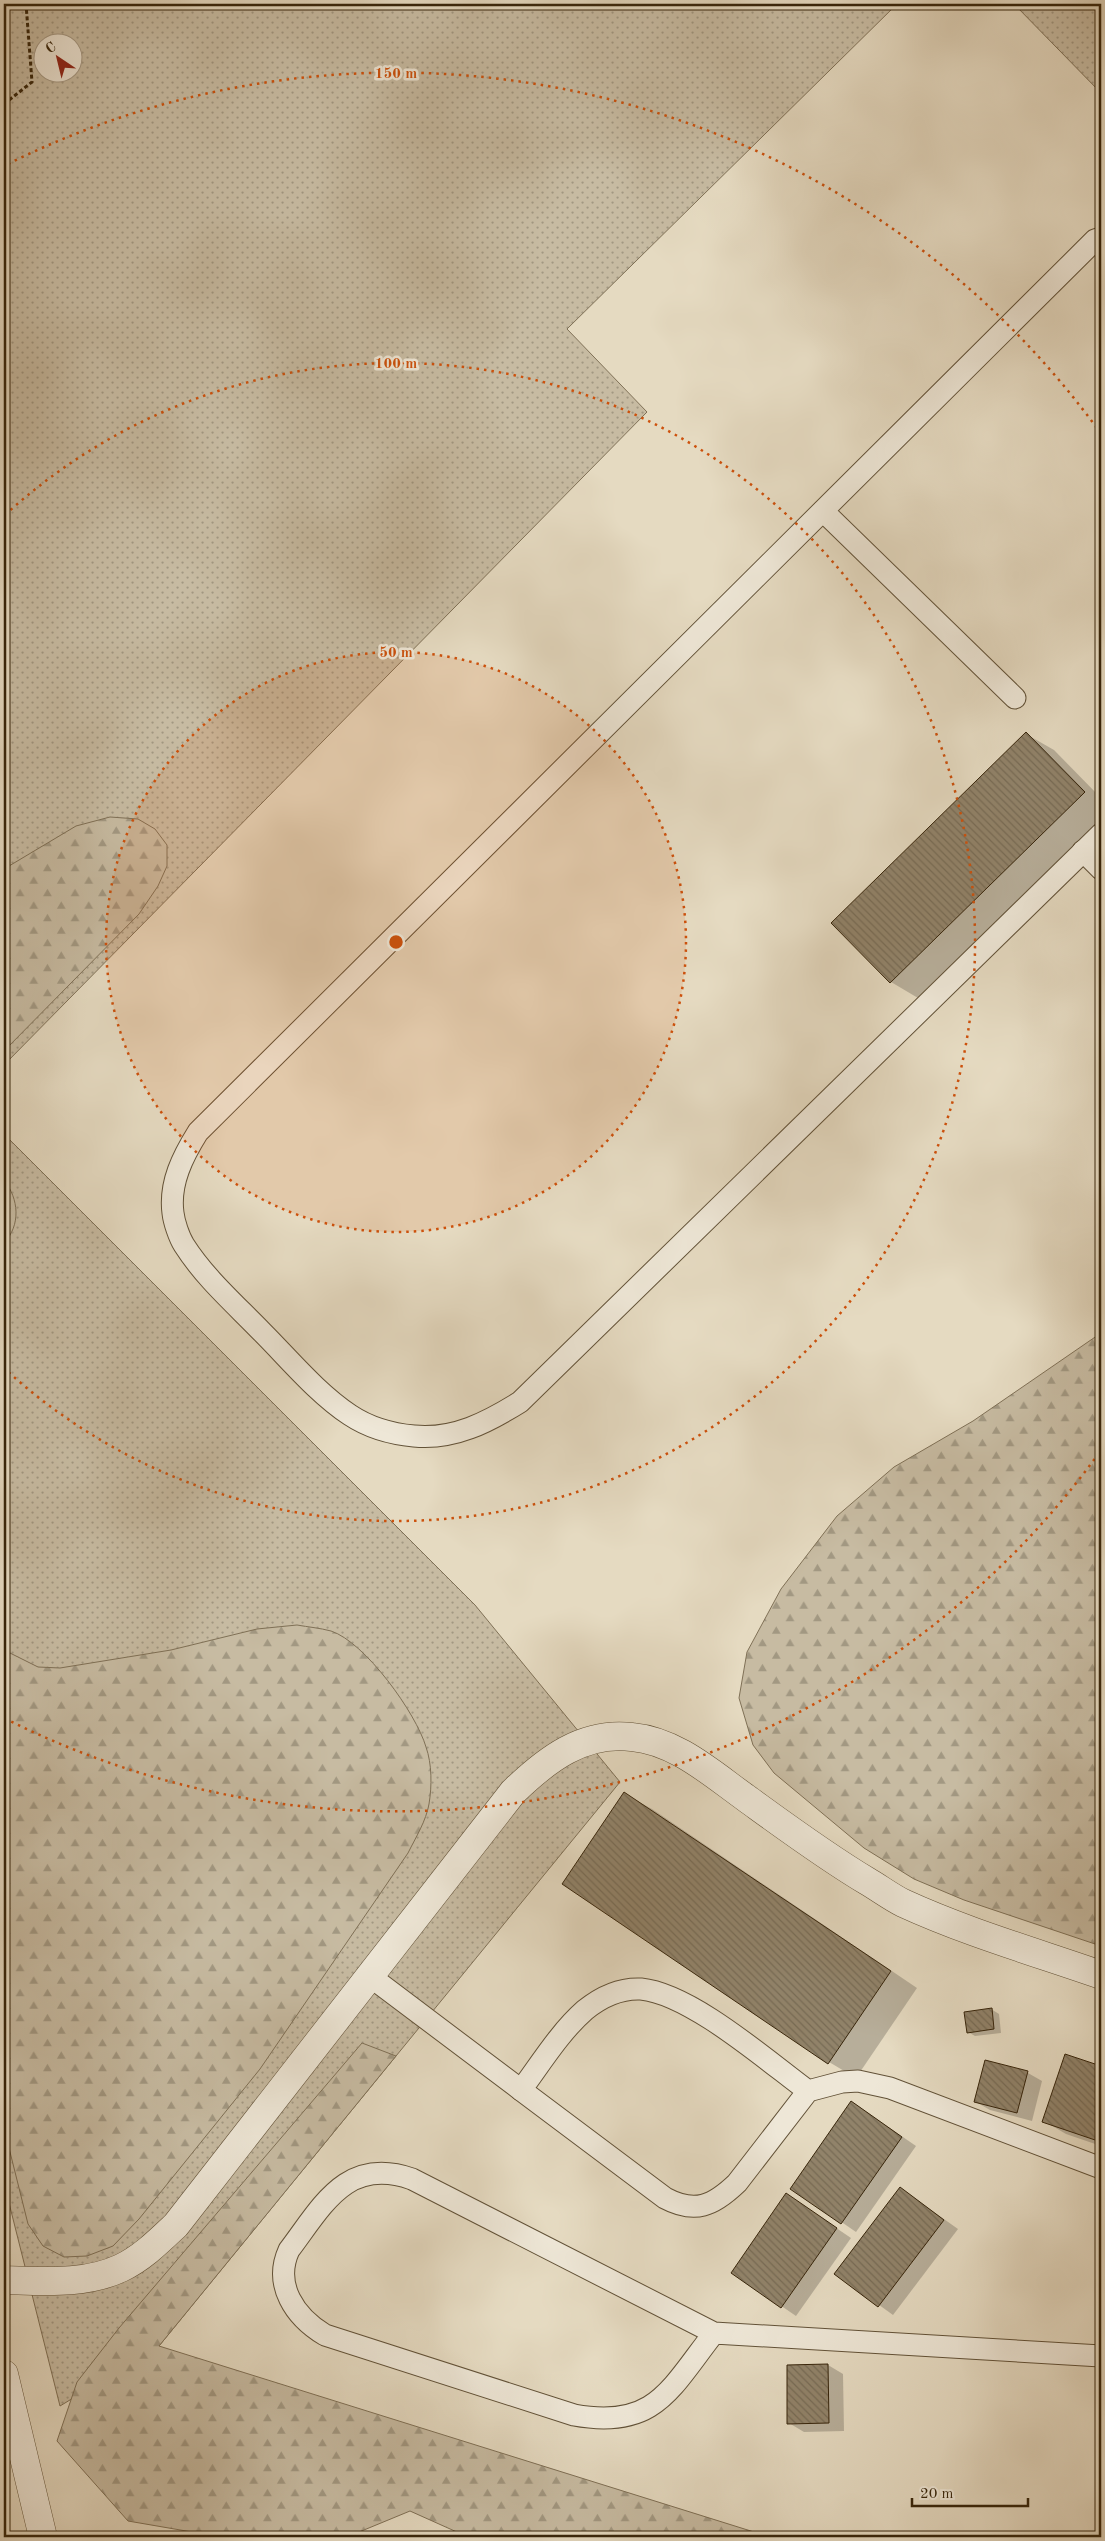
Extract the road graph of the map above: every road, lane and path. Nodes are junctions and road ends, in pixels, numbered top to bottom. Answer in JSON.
{"nodes":[{"id":1,"x":26,"y":4,"type":"edge"},
{"id":2,"x":4,"y":104,"type":"edge"},
{"id":3,"x":1101,"y":238,"type":"edge"},
{"id":4,"x":823,"y":511,"type":"junction"},
{"id":5,"x":1015,"y":698,"type":"dead end"},
{"id":6,"x":1101,"y":834,"type":"edge"},
{"id":7,"x":1084,"y":851,"type":"junction"},
{"id":8,"x":1101,"y":869,"type":"edge"},
{"id":9,"x":1101,"y":1975,"type":"edge"},
{"id":10,"x":371,"y":1977,"type":"junction"},
{"id":11,"x":521,"y":2090,"type":"junction"},
{"id":12,"x":808,"y":2091,"type":"junction"},
{"id":13,"x":1101,"y":2168,"type":"edge"},
{"id":14,"x":4,"y":2280,"type":"edge"},
{"id":15,"x":714,"y":2333,"type":"junction"},
{"id":16,"x":1101,"y":2356,"type":"edge"},
{"id":17,"x":4,"y":2374,"type":"edge"},
{"id":18,"x":44,"y":2537,"type":"edge"}],
"edges":[{"from":1,"to":2,"type":"path"},
{"from":3,"to":4,"type":"lane"},
{"from":4,"to":5,"type":"lane"},
{"from":4,"to":7,"type":"lane"},
{"from":6,"to":7,"type":"lane"},
{"from":7,"to":8,"type":"lane"},
{"from":9,"to":10,"type":"street"},
{"from":10,"to":11,"type":"lane"},
{"from":10,"to":14,"type":"street"},
{"from":11,"to":12,"type":"lane"},
{"from":11,"to":12,"type":"lane"},
{"from":12,"to":13,"type":"lane"},
{"from":15,"to":15,"type":"lane"},
{"from":15,"to":16,"type":"lane"},
{"from":17,"to":18,"type":"street"}]}
